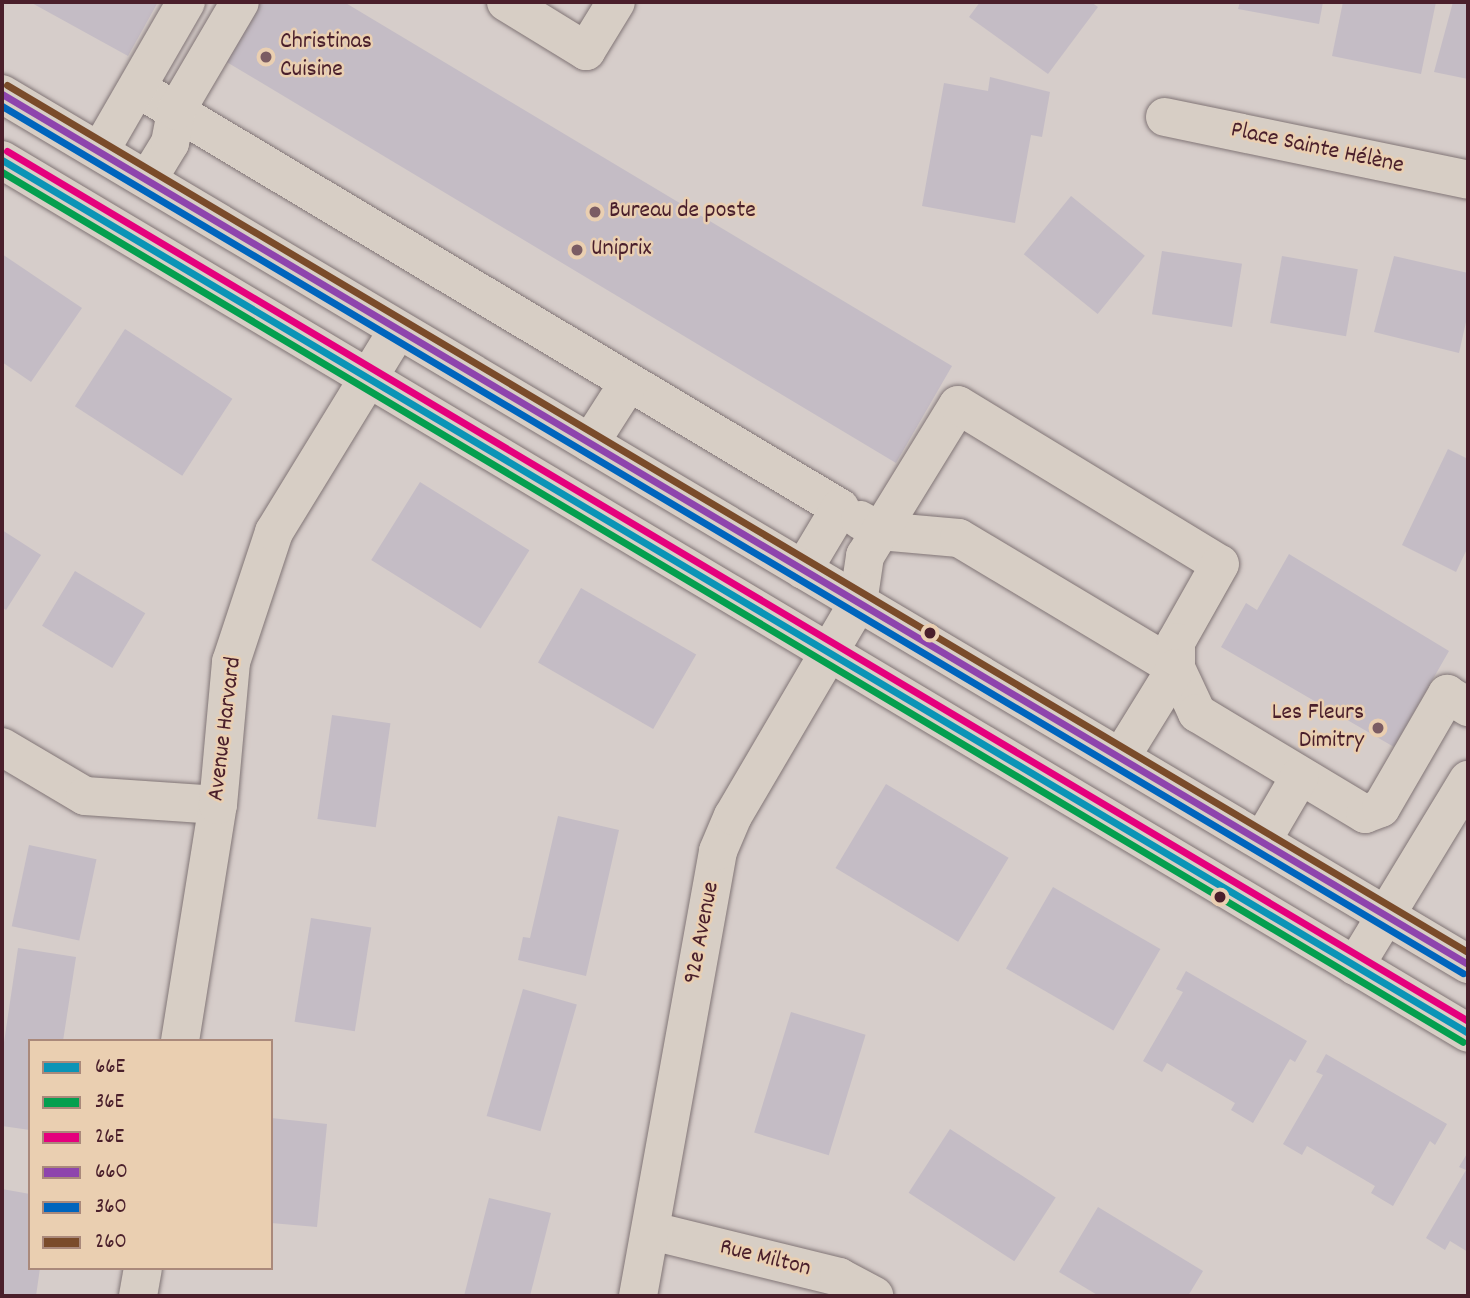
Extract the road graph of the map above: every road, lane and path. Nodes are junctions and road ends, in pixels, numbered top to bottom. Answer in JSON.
{"nodes":[{"id":1,"x":186,"y":2,"type":"edge"},
{"id":2,"x":240,"y":2,"type":"edge"},
{"id":3,"x":506,"y":2,"type":"edge"},
{"id":4,"x":616,"y":2,"type":"edge"},
{"id":5,"x":137,"y":88,"type":"junction"},
{"id":6,"x":2,"y":94,"type":"edge"},
{"id":7,"x":176,"y":111,"type":"junction"},
{"id":8,"x":1166,"y":117,"type":"dead end"},
{"id":9,"x":100,"y":151,"type":"junction"},
{"id":10,"x":2,"y":160,"type":"edge"},
{"id":11,"x":148,"y":179,"type":"junction"},
{"id":12,"x":1468,"y":180,"type":"edge"},
{"id":13,"x":398,"y":330,"type":"junction"},
{"id":14,"x":369,"y":377,"type":"junction"},
{"id":15,"x":629,"y":382,"type":"junction"},
{"id":16,"x":590,"y":443,"type":"junction"},
{"id":17,"x":841,"y":508,"type":"junction"},
{"id":18,"x":880,"y":531,"type":"junction"},
{"id":19,"x":803,"y":570,"type":"junction"},
{"id":20,"x":858,"y":603,"type":"junction"},
{"id":21,"x":828,"y":651,"type":"junction"},
{"id":22,"x":1176,"y":668,"type":"junction"},
{"id":23,"x":1468,"y":706,"type":"edge"},
{"id":24,"x":2,"y":747,"type":"edge"},
{"id":25,"x":1121,"y":757,"type":"junction"},
{"id":26,"x":1300,"y":776,"type":"junction"},
{"id":27,"x":1468,"y":780,"type":"edge"},
{"id":28,"x":218,"y":805,"type":"junction"},
{"id":29,"x":1262,"y":841,"type":"junction"},
{"id":30,"x":1386,"y":914,"type":"junction"},
{"id":31,"x":1468,"y":964,"type":"edge"},
{"id":32,"x":1355,"y":966,"type":"junction"},
{"id":33,"x":1468,"y":1033,"type":"edge"},
{"id":34,"x":180,"y":1039,"type":"edge"},
{"id":35,"x":652,"y":1231,"type":"junction"},
{"id":36,"x":143,"y":1270,"type":"edge"},
{"id":37,"x":138,"y":1296,"type":"edge"},
{"id":38,"x":638,"y":1296,"type":"edge"},
{"id":39,"x":874,"y":1296,"type":"edge"}],
"edges":[{"from":1,"to":5,"type":"street"},
{"from":2,"to":7,"type":"street"},
{"from":3,"to":4,"type":"street"},
{"from":5,"to":7,"type":"street"},
{"from":5,"to":9,"type":"street"},
{"from":6,"to":9,"type":"street"},
{"from":7,"to":11,"type":"street"},
{"from":7,"to":15,"type":"street"},
{"from":8,"to":12,"type":"street","name":"Place Sainte Hélène"},
{"from":9,"to":11,"type":"street"},
{"from":10,"to":14,"type":"street"},
{"from":11,"to":13,"type":"street"},
{"from":13,"to":14,"type":"street","name":"Avenue Harvard"},
{"from":13,"to":16,"type":"street"},
{"from":14,"to":21,"type":"street"},
{"from":14,"to":28,"type":"street","name":"Avenue Harvard"},
{"from":15,"to":16,"type":"street"},
{"from":15,"to":17,"type":"street"},
{"from":16,"to":19,"type":"street"},
{"from":17,"to":18,"type":"street"},
{"from":17,"to":19,"type":"street"},
{"from":18,"to":20,"type":"street"},
{"from":18,"to":22,"type":"street"},
{"from":18,"to":22,"type":"street"},
{"from":19,"to":20,"type":"street"},
{"from":20,"to":21,"type":"street","name":"92e Avenue"},
{"from":20,"to":25,"type":"street"},
{"from":21,"to":32,"type":"street"},
{"from":21,"to":35,"type":"street","name":"92e Avenue"},
{"from":22,"to":25,"type":"street"},
{"from":22,"to":26,"type":"street"},
{"from":23,"to":26,"type":"street"},
{"from":24,"to":28,"type":"street"},
{"from":25,"to":29,"type":"street"},
{"from":26,"to":29,"type":"street"},
{"from":27,"to":30,"type":"street"},
{"from":28,"to":34,"type":"street","name":"Avenue Harvard"},
{"from":29,"to":30,"type":"street"},
{"from":30,"to":31,"type":"street"},
{"from":30,"to":32,"type":"street"},
{"from":32,"to":33,"type":"street"},
{"from":35,"to":38,"type":"street","name":"92e Avenue"},
{"from":35,"to":39,"type":"street","name":"Rue Milton"},
{"from":36,"to":37,"type":"street"}]}
